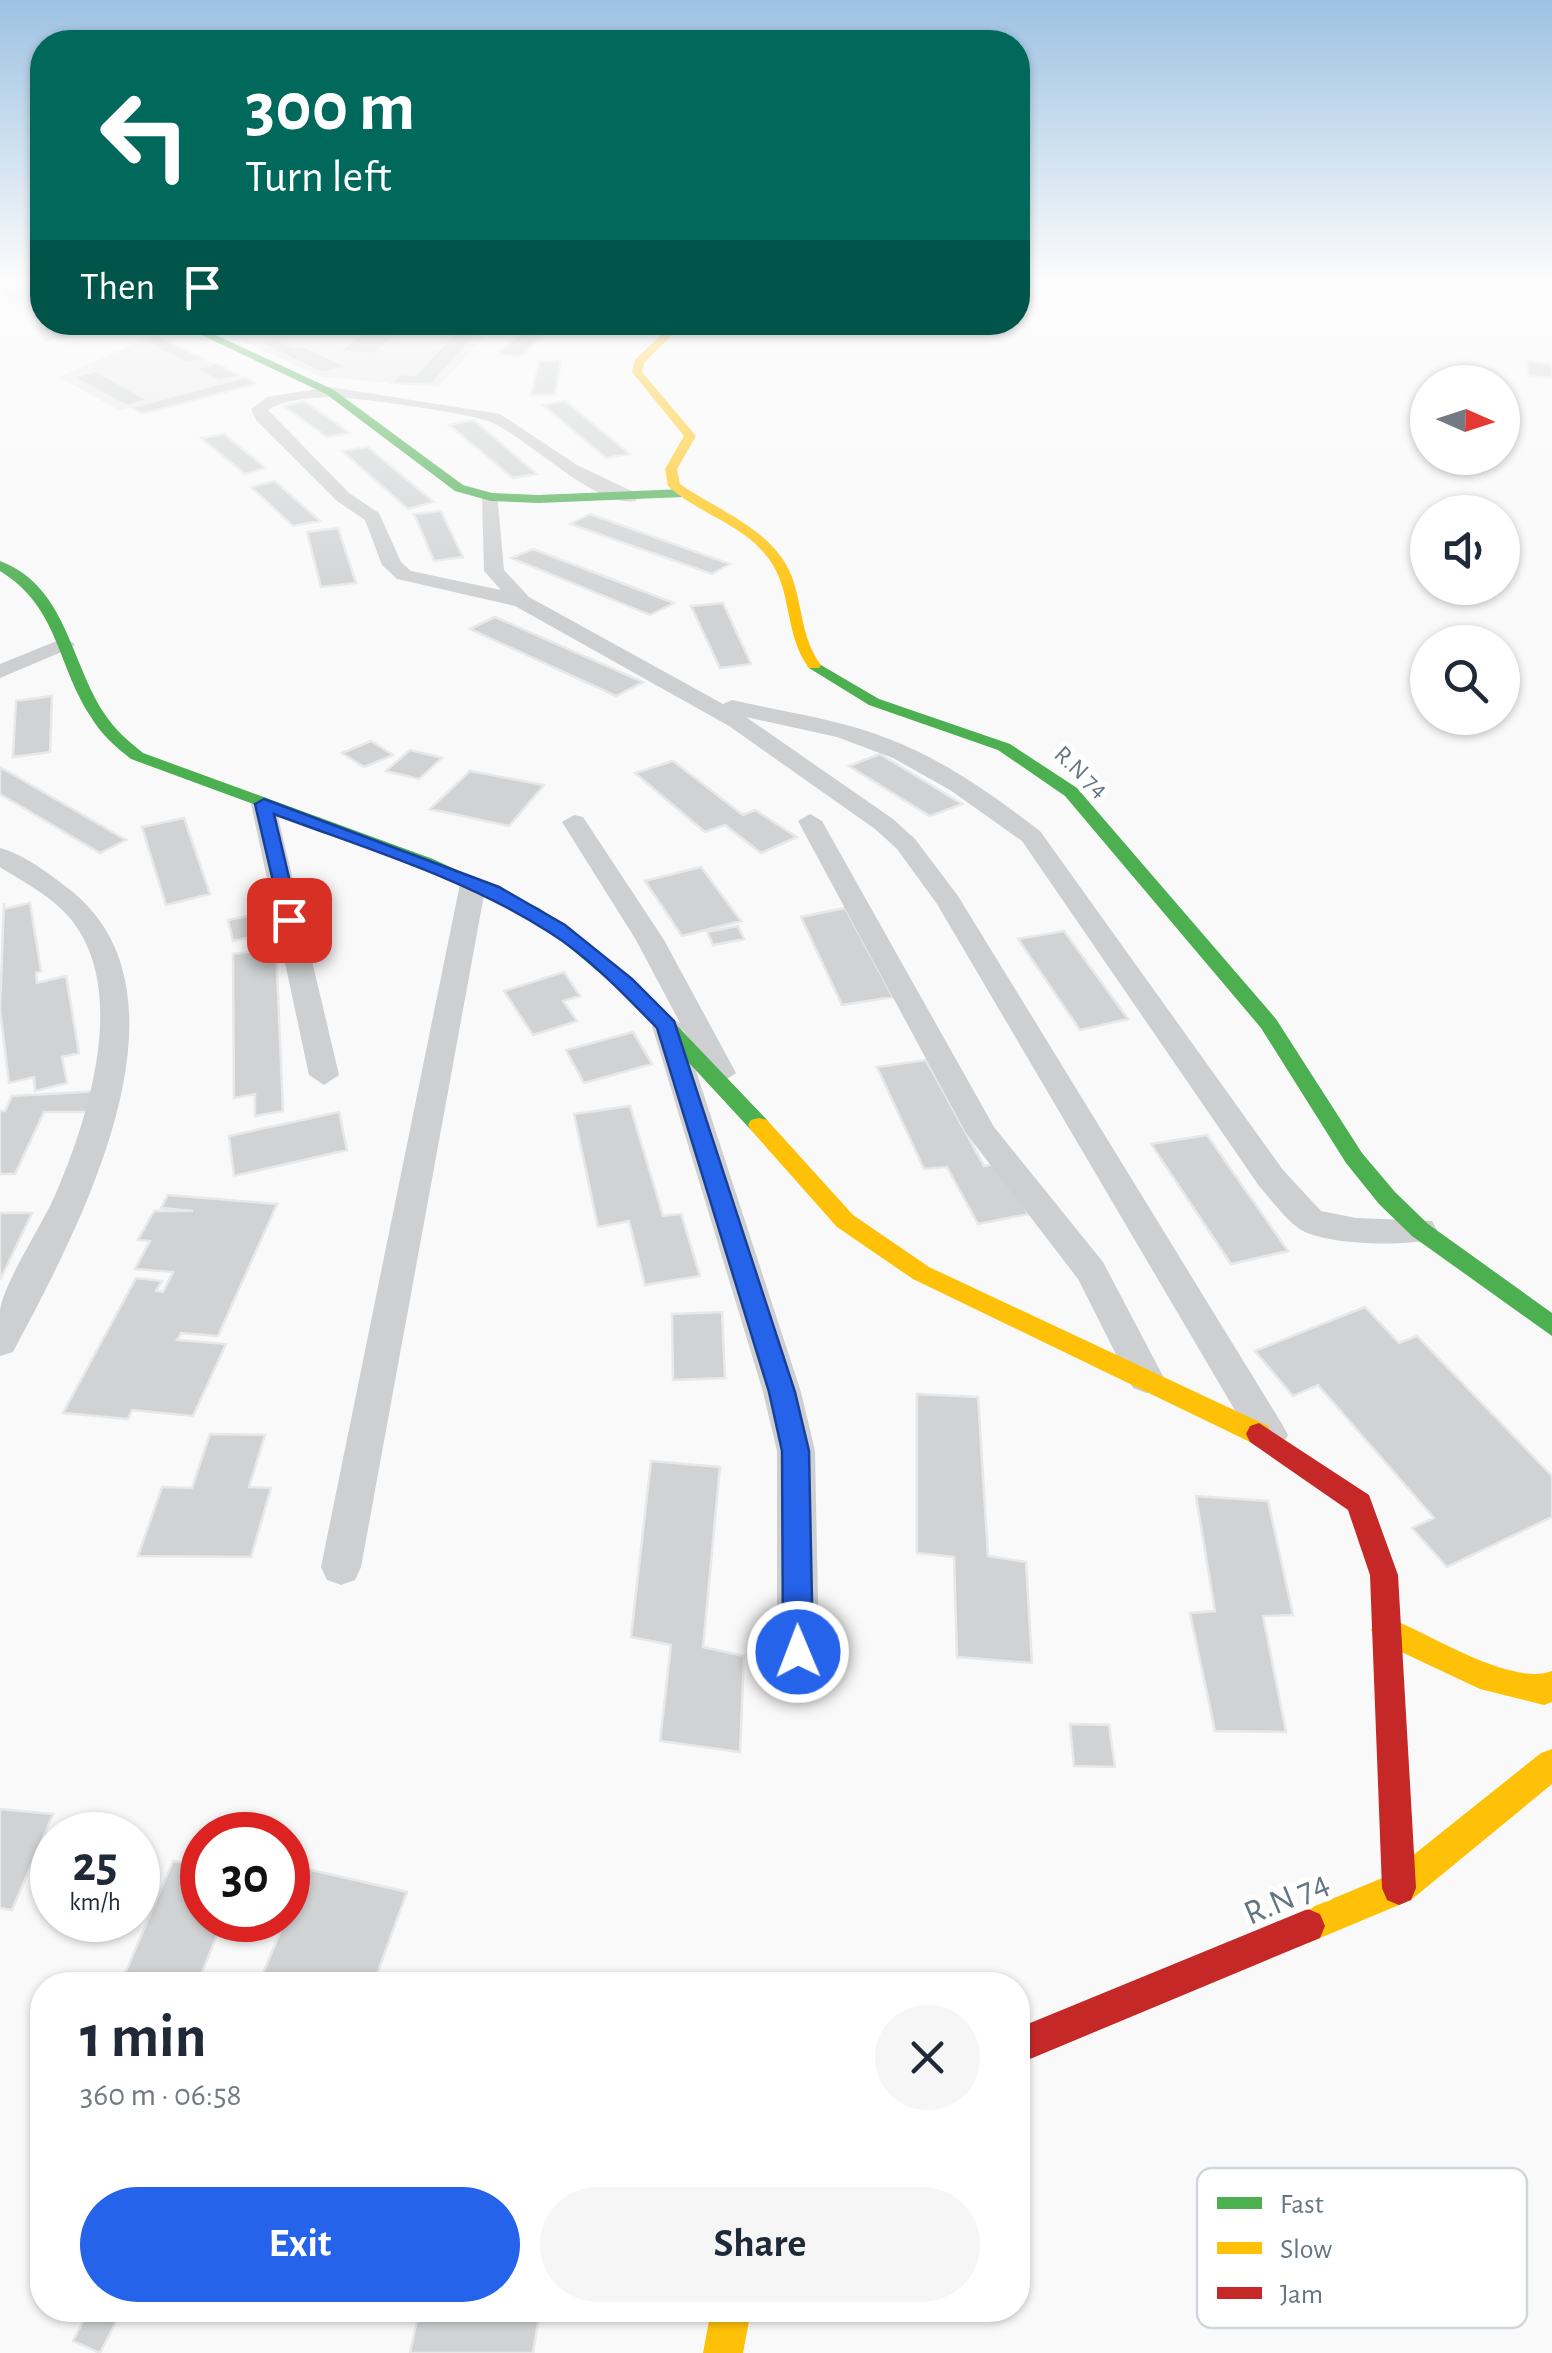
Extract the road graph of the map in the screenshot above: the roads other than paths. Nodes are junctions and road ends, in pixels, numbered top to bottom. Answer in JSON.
{"nodes":[{"id":1,"x":330,"y":392,"type":"junction"},
{"id":2,"x":653,"y":392,"type":"edge"},
{"id":3,"x":683,"y":493,"type":"junction"},
{"id":4,"x":491,"y":497,"type":"junction"},
{"id":5,"x":630,"y":497,"type":"junction"},
{"id":6,"x":0,"y":565,"type":"edge"},
{"id":7,"x":522,"y":602,"type":"junction"},
{"id":8,"x":64,"y":644,"type":"junction"},
{"id":9,"x":0,"y":672,"type":"edge"},
{"id":10,"x":703,"y":700,"type":"junction"},
{"id":11,"x":264,"y":804,"type":"junction"},
{"id":12,"x":810,"y":821,"type":"dead end"},
{"id":13,"x":574,"y":822,"type":"dead end"},
{"id":14,"x":0,"y":856,"type":"edge"},
{"id":15,"x":473,"y":884,"type":"junction"},
{"id":16,"x":667,"y":1026,"type":"junction"},
{"id":17,"x":324,"y":1076,"type":"dead end"},
{"id":18,"x":733,"y":1096,"type":"junction"},
{"id":19,"x":1420,"y":1230,"type":"junction"},
{"id":20,"x":1552,"y":1326,"type":"edge"},
{"id":21,"x":0,"y":1342,"type":"edge"},
{"id":22,"x":1146,"y":1378,"type":"junction"},
{"id":23,"x":1273,"y":1442,"type":"junction"},
{"id":24,"x":341,"y":1567,"type":"dead end"},
{"id":25,"x":1386,"y":1630,"type":"junction"},
{"id":26,"x":798,"y":1652,"type":"dead end"},
{"id":27,"x":1552,"y":1685,"type":"edge"},
{"id":28,"x":1552,"y":1764,"type":"edge"},
{"id":29,"x":1399,"y":1888,"type":"junction"},
{"id":30,"x":1030,"y":2041,"type":"edge"},
{"id":31,"x":729,"y":2322,"type":"edge"},
{"id":32,"x":723,"y":2353,"type":"edge"}],
"edges":[{"from":1,"to":4,"type":"street"},
{"from":1,"to":5,"type":"street"},
{"from":1,"to":7,"type":"street"},
{"from":2,"to":3,"type":"street"},
{"from":3,"to":5,"type":"street"},
{"from":3,"to":19,"type":"street","name":"R.N 74"},
{"from":4,"to":5,"type":"street"},
{"from":4,"to":7,"type":"street"},
{"from":6,"to":8,"type":"street"},
{"from":7,"to":10,"type":"street"},
{"from":8,"to":9,"type":"street"},
{"from":8,"to":11,"type":"street"},
{"from":10,"to":19,"type":"street"},
{"from":10,"to":23,"type":"street"},
{"from":11,"to":15,"type":"street"},
{"from":11,"to":17,"type":"street"},
{"from":12,"to":22,"type":"street"},
{"from":13,"to":18,"type":"street"},
{"from":14,"to":21,"type":"street"},
{"from":15,"to":16,"type":"street"},
{"from":15,"to":24,"type":"street"},
{"from":16,"to":18,"type":"street"},
{"from":16,"to":26,"type":"street"},
{"from":18,"to":22,"type":"street"},
{"from":19,"to":20,"type":"street","name":"R.N 74"},
{"from":22,"to":23,"type":"street"},
{"from":23,"to":25,"type":"street"},
{"from":25,"to":27,"type":"street"},
{"from":25,"to":29,"type":"street"},
{"from":28,"to":29,"type":"street","name":"R.N 74"},
{"from":29,"to":30,"type":"street","name":"R.N 74"},
{"from":31,"to":32,"type":"street"}]}
